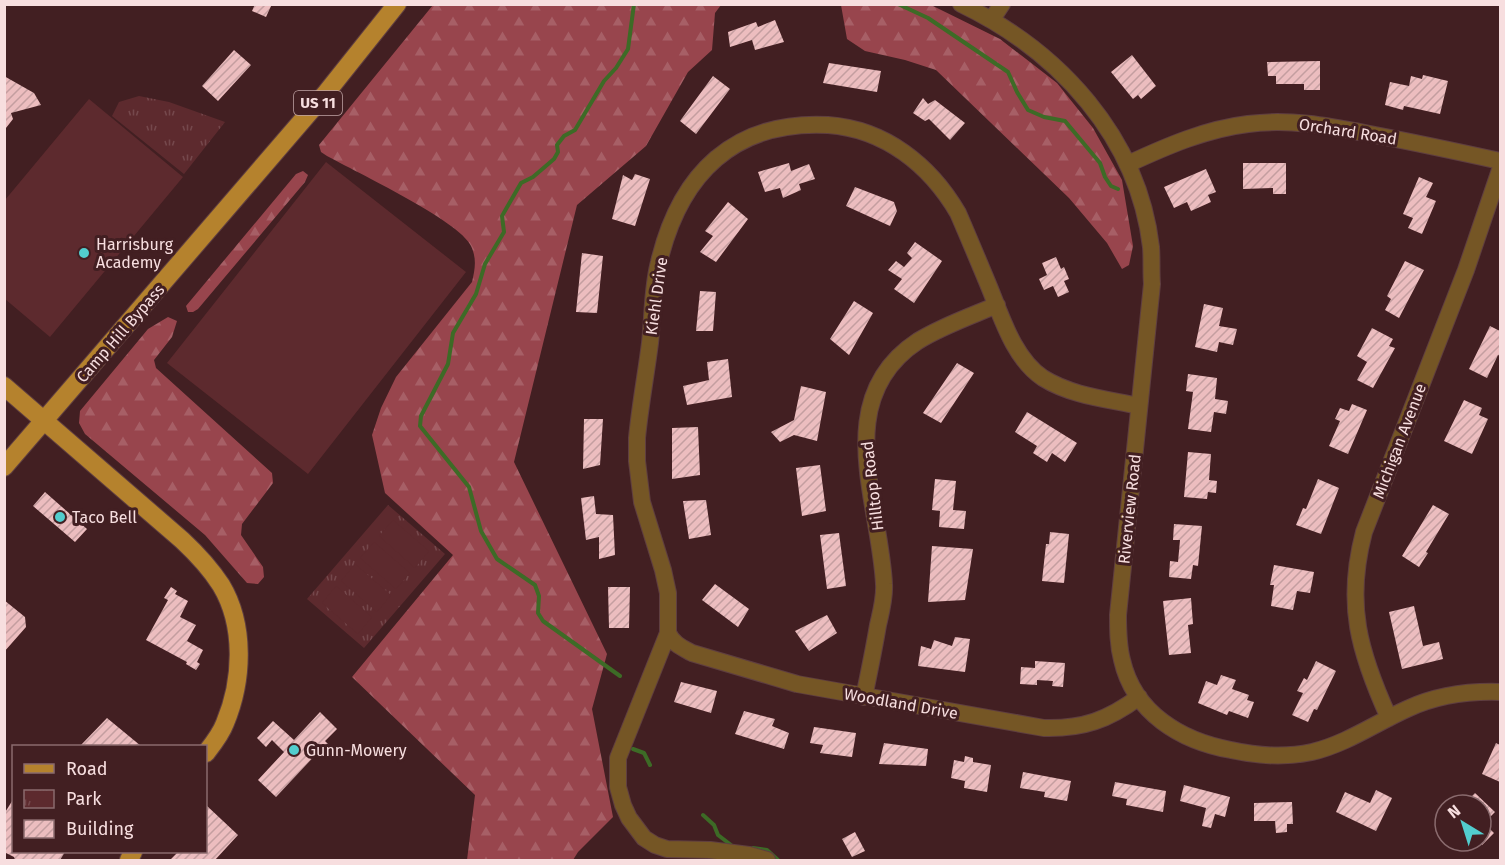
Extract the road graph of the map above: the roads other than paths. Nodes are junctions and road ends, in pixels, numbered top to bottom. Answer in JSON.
{"nodes":[{"id":1,"x":397,"y":4,"type":"edge"},
{"id":2,"x":961,"y":4,"type":"edge"},
{"id":3,"x":1002,"y":4,"type":"edge"},
{"id":4,"x":992,"y":19,"type":"junction"},
{"id":5,"x":1500,"y":161,"type":"edge"},
{"id":6,"x":1128,"y":164,"type":"junction"},
{"id":7,"x":1500,"y":170,"type":"edge"},
{"id":8,"x":997,"y":305,"type":"junction"},
{"id":9,"x":4,"y":386,"type":"edge"},
{"id":10,"x":1139,"y":406,"type":"junction"},
{"id":11,"x":44,"y":421,"type":"junction"},
{"id":12,"x":4,"y":467,"type":"edge"},
{"id":13,"x":668,"y":633,"type":"junction"},
{"id":14,"x":1500,"y":692,"type":"edge"},
{"id":15,"x":864,"y":697,"type":"junction"},
{"id":16,"x":1139,"y":697,"type":"junction"},
{"id":17,"x":1389,"y":718,"type":"junction"},
{"id":18,"x":207,"y":751,"type":"edge"},
{"id":19,"x":766,"y":861,"type":"edge"}],
"edges":[{"from":1,"to":11,"type":"main road","name":"Camp Hill Bypass","number":"US 11"},
{"from":2,"to":4,"type":"street","name":"Riverview Road"},
{"from":3,"to":4,"type":"street"},
{"from":4,"to":6,"type":"street","name":"Riverview Road"},
{"from":5,"to":6,"type":"street","name":"Orchard Road"},
{"from":6,"to":10,"type":"street","name":"Riverview Road"},
{"from":7,"to":17,"type":"street","name":"Michigan Avenue"},
{"from":8,"to":10,"type":"street","name":"Kiehl Drive"},
{"from":8,"to":13,"type":"street","name":"Kiehl Drive"},
{"from":8,"to":15,"type":"street","name":"Hilltop Road"},
{"from":9,"to":11,"type":"main road"},
{"from":10,"to":16,"type":"street","name":"Riverview Road"},
{"from":11,"to":12,"type":"main road","name":"Camp Hill Bypass","number":"US 11"},
{"from":11,"to":18,"type":"main road"},
{"from":13,"to":15,"type":"street","name":"Woodland Drive"},
{"from":13,"to":19,"type":"street","name":"Kiehl Drive"},
{"from":14,"to":17,"type":"street","name":"Riverview Road"},
{"from":15,"to":16,"type":"street","name":"Woodland Drive"},
{"from":16,"to":17,"type":"street","name":"Riverview Road"}]}
